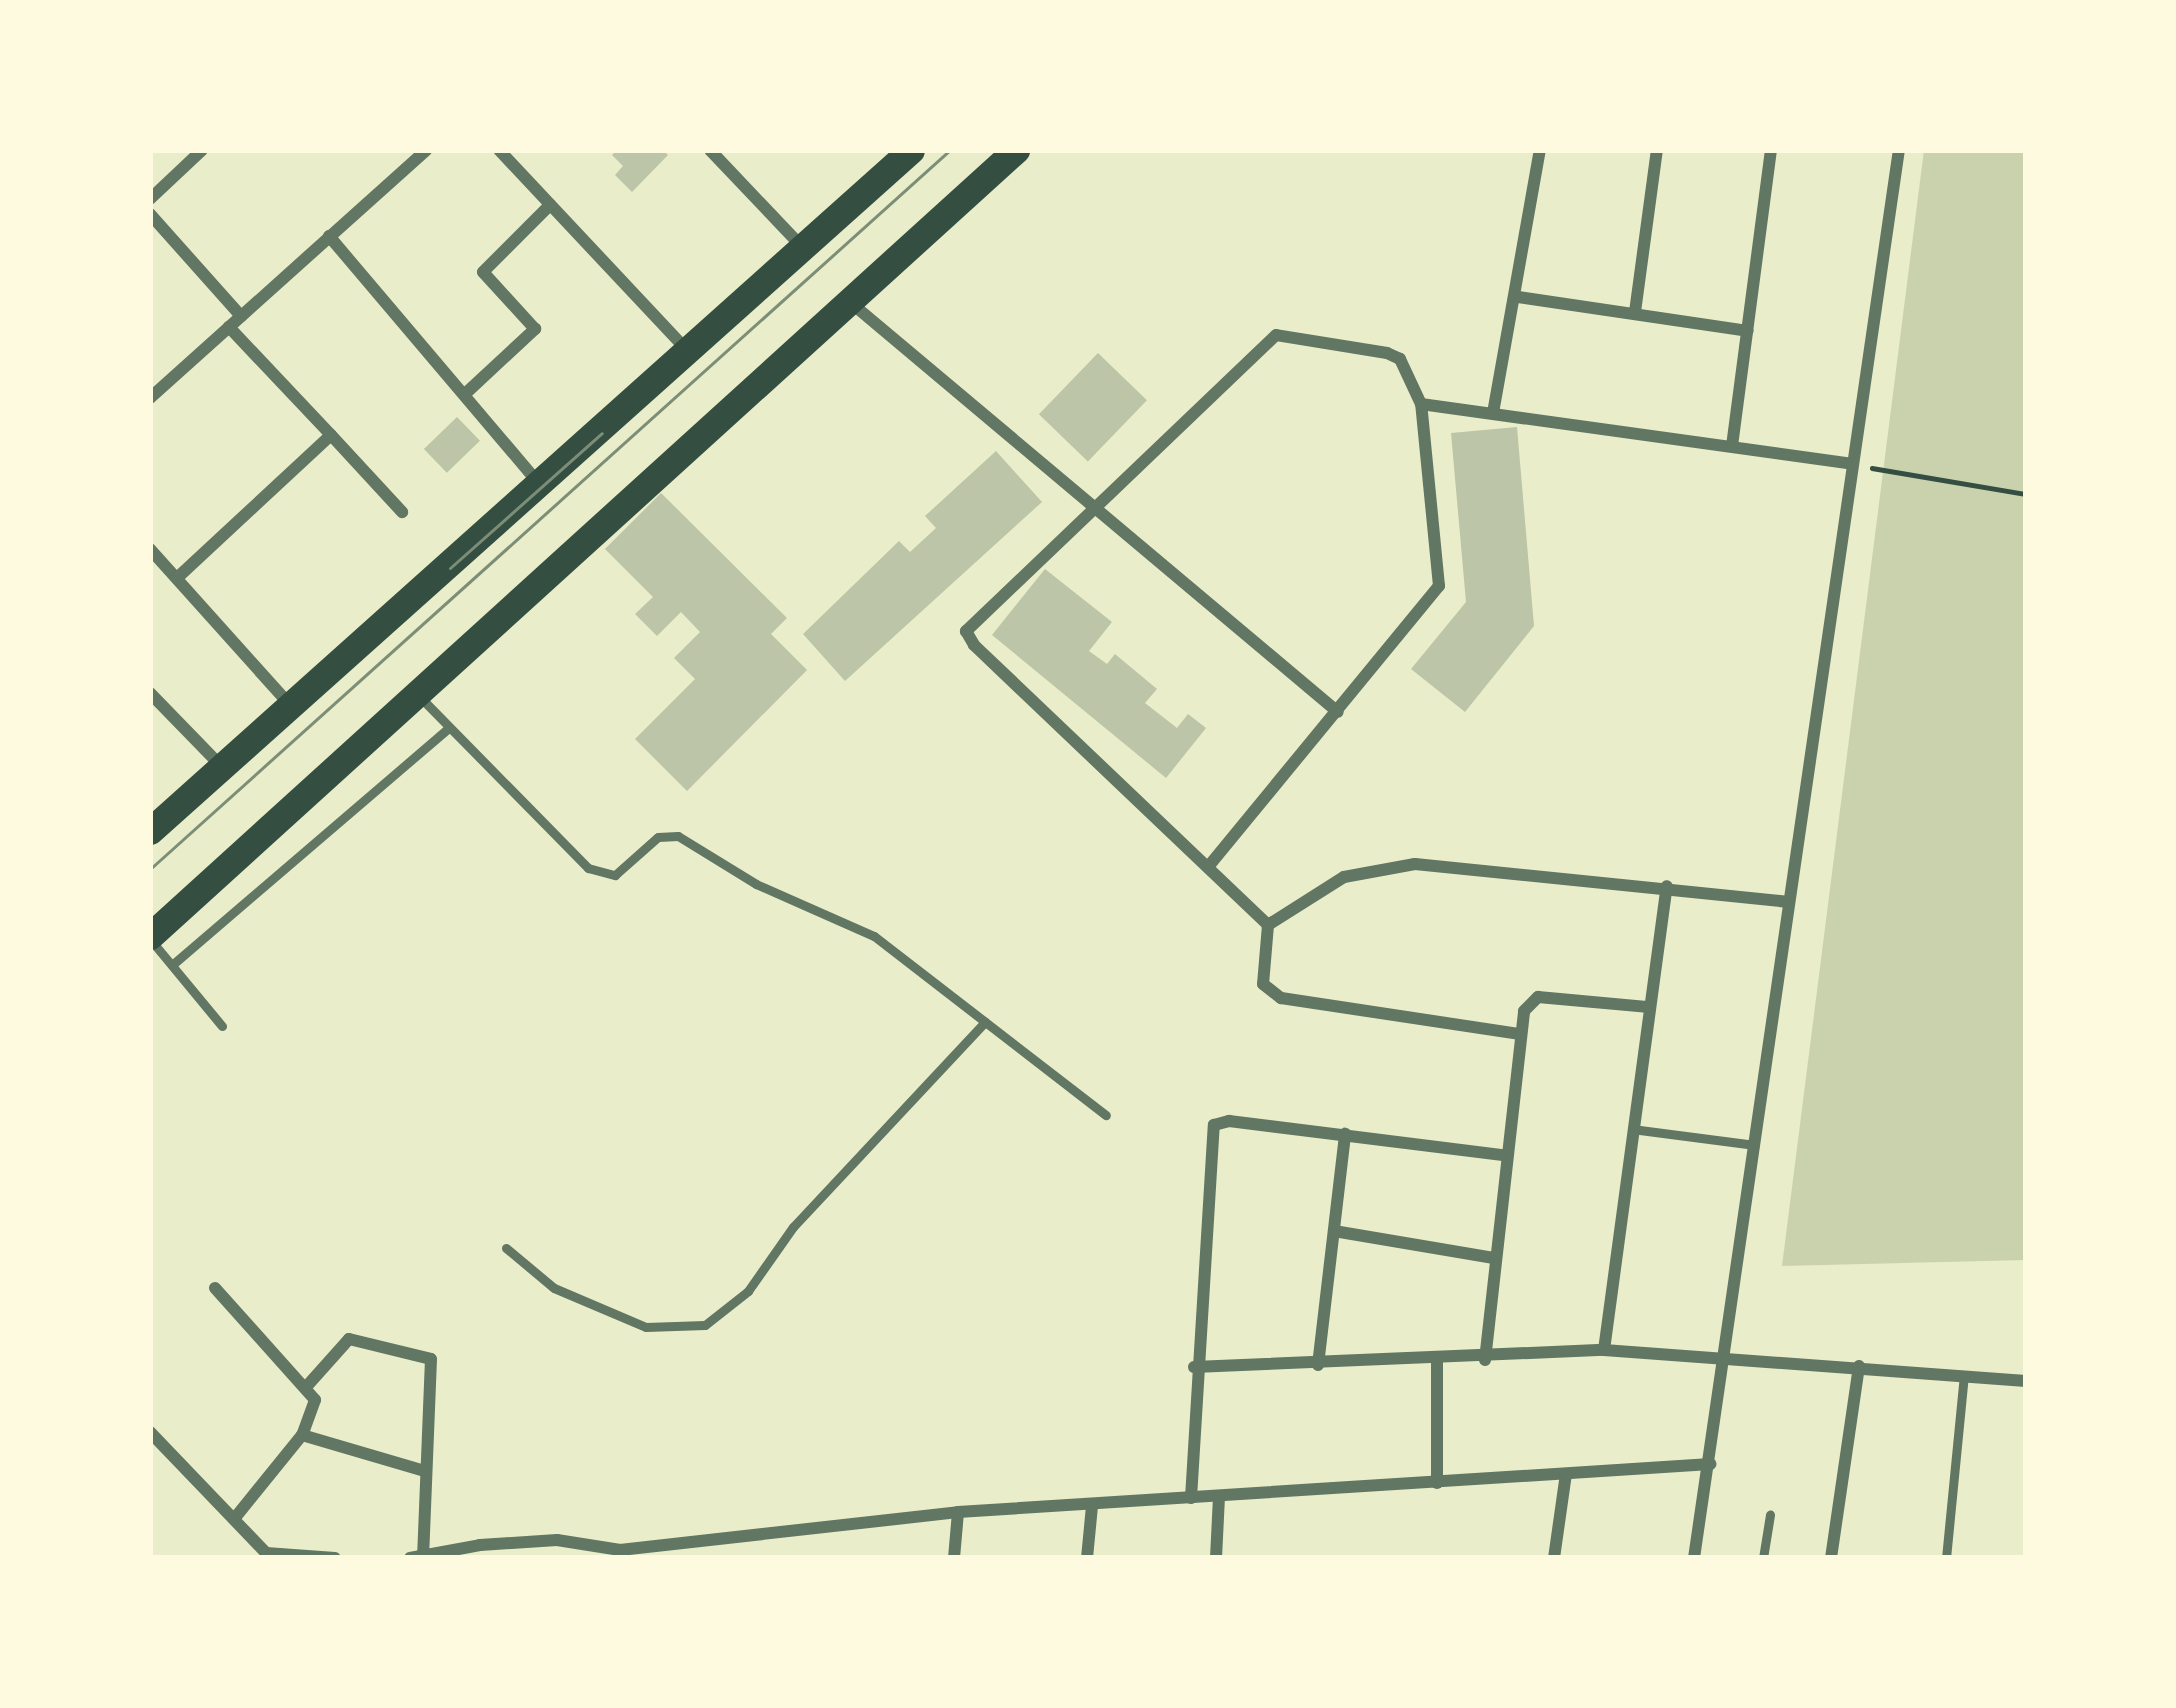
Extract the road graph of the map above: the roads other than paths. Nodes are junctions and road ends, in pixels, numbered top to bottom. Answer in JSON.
{"nodes":[{"id":1,"x":202,"y":150,"type":"edge"},
{"id":2,"x":426,"y":150,"type":"edge"},
{"id":3,"x":499,"y":150,"type":"edge"},
{"id":4,"x":710,"y":150,"type":"edge"},
{"id":5,"x":911,"y":150,"type":"edge"},
{"id":6,"x":1016,"y":150,"type":"edge"},
{"id":7,"x":1540,"y":150,"type":"edge"},
{"id":8,"x":1658,"y":150,"type":"edge"},
{"id":9,"x":1771,"y":150,"type":"edge"},
{"id":10,"x":1899,"y":150,"type":"edge"},
{"id":11,"x":150,"y":199,"type":"edge"},
{"id":12,"x":550,"y":205,"type":"junction"},
{"id":13,"x":150,"y":214,"type":"edge"},
{"id":14,"x":329,"y":236,"type":"junction"},
{"id":15,"x":802,"y":248,"type":"junction"},
{"id":16,"x":1518,"y":297,"type":"junction"},
{"id":17,"x":850,"y":302,"type":"junction"},
{"id":18,"x":1635,"y":312,"type":"junction"},
{"id":19,"x":241,"y":316,"type":"junction"},
{"id":20,"x":229,"y":328,"type":"junction"},
{"id":21,"x":1747,"y":331,"type":"junction"},
{"id":22,"x":688,"y":351,"type":"junction"},
{"id":23,"x":465,"y":394,"type":"junction"},
{"id":24,"x":150,"y":398,"type":"edge"},
{"id":25,"x":1421,"y":404,"type":"junction"},
{"id":26,"x":1493,"y":413,"type":"junction"},
{"id":27,"x":332,"y":435,"type":"junction"},
{"id":28,"x":1732,"y":446,"type":"junction"},
{"id":29,"x":1850,"y":464,"type":"junction"},
{"id":30,"x":537,"y":481,"type":"junction"},
{"id":31,"x":1099,"y":505,"type":"junction"},
{"id":32,"x":402,"y":512,"type":"dead end"},
{"id":33,"x":150,"y":549,"type":"edge"},
{"id":34,"x":177,"y":578,"type":"junction"},
{"id":35,"x":150,"y":693,"type":"edge"},
{"id":36,"x":417,"y":693,"type":"junction"},
{"id":37,"x":289,"y":704,"type":"junction"},
{"id":38,"x":1338,"y":712,"type":"junction"},
{"id":39,"x":449,"y":728,"type":"junction"},
{"id":40,"x":221,"y":766,"type":"junction"},
{"id":41,"x":150,"y":831,"type":"edge"},
{"id":42,"x":1208,"y":867,"type":"junction"},
{"id":43,"x":1666,"y":886,"type":"junction"},
{"id":44,"x":1790,"y":902,"type":"junction"},
{"id":45,"x":1268,"y":925,"type":"junction"},
{"id":46,"x":150,"y":937,"type":"edge"},
{"id":47,"x":172,"y":965,"type":"junction"},
{"id":48,"x":1647,"y":1007,"type":"junction"},
{"id":49,"x":985,"y":1022,"type":"junction"},
{"id":50,"x":222,"y":1026,"type":"dead end"},
{"id":51,"x":1520,"y":1034,"type":"junction"},
{"id":52,"x":1106,"y":1115,"type":"dead end"},
{"id":53,"x":1632,"y":1129,"type":"junction"},
{"id":54,"x":1345,"y":1133,"type":"junction"},
{"id":55,"x":1755,"y":1145,"type":"junction"},
{"id":56,"x":1503,"y":1155,"type":"junction"},
{"id":57,"x":1334,"y":1231,"type":"junction"},
{"id":58,"x":506,"y":1248,"type":"dead end"},
{"id":59,"x":1494,"y":1258,"type":"junction"},
{"id":60,"x":214,"y":1288,"type":"dead end"},
{"id":61,"x":1604,"y":1350,"type":"junction"},
{"id":62,"x":1725,"y":1354,"type":"junction"},
{"id":63,"x":1437,"y":1360,"type":"junction"},
{"id":64,"x":1485,"y":1360,"type":"junction"},
{"id":65,"x":1318,"y":1365,"type":"junction"},
{"id":66,"x":1194,"y":1366,"type":"junction"},
{"id":67,"x":1859,"y":1366,"type":"junction"},
{"id":68,"x":1964,"y":1376,"type":"junction"},
{"id":69,"x":2026,"y":1381,"type":"edge"},
{"id":70,"x":307,"y":1386,"type":"junction"},
{"id":71,"x":150,"y":1432,"type":"edge"},
{"id":72,"x":302,"y":1435,"type":"junction"},
{"id":73,"x":1710,"y":1464,"type":"junction"},
{"id":74,"x":424,"y":1471,"type":"junction"},
{"id":75,"x":1566,"y":1474,"type":"junction"},
{"id":76,"x":1438,"y":1483,"type":"junction"},
{"id":77,"x":1219,"y":1497,"type":"junction"},
{"id":78,"x":1191,"y":1498,"type":"junction"},
{"id":79,"x":1092,"y":1506,"type":"junction"},
{"id":80,"x":958,"y":1512,"type":"junction"},
{"id":81,"x":1770,"y":1515,"type":"dead end"},
{"id":82,"x":233,"y":1519,"type":"junction"},
{"id":83,"x":677,"y":1551,"type":"edge"},
{"id":84,"x":615,"y":1554,"type":"edge"},
{"id":85,"x":266,"y":1556,"type":"edge"},
{"id":86,"x":419,"y":1556,"type":"edge"},
{"id":87,"x":335,"y":1558,"type":"edge"},
{"id":88,"x":954,"y":1558,"type":"edge"},
{"id":89,"x":1088,"y":1558,"type":"edge"},
{"id":90,"x":1216,"y":1558,"type":"edge"},
{"id":91,"x":1554,"y":1558,"type":"edge"},
{"id":92,"x":1694,"y":1558,"type":"edge"},
{"id":93,"x":1763,"y":1558,"type":"edge"},
{"id":94,"x":1832,"y":1558,"type":"edge"},
{"id":95,"x":1946,"y":1558,"type":"edge"}],
"edges":[{"from":1,"to":11,"type":"street"},
{"from":2,"to":14,"type":"street"},
{"from":3,"to":12,"type":"street"},
{"from":4,"to":15,"type":"street"},
{"from":5,"to":15,"type":"main road"},
{"from":6,"to":17,"type":"main road"},
{"from":7,"to":16,"type":"street"},
{"from":8,"to":18,"type":"street"},
{"from":9,"to":21,"type":"street"},
{"from":10,"to":29,"type":"street"},
{"from":12,"to":22,"type":"street"},
{"from":12,"to":23,"type":"street"},
{"from":13,"to":19,"type":"street"},
{"from":14,"to":19,"type":"street"},
{"from":14,"to":23,"type":"street"},
{"from":15,"to":22,"type":"main road"},
{"from":16,"to":18,"type":"street"},
{"from":16,"to":26,"type":"street"},
{"from":17,"to":31,"type":"street"},
{"from":17,"to":36,"type":"main road"},
{"from":18,"to":21,"type":"street"},
{"from":19,"to":20,"type":"street"},
{"from":20,"to":24,"type":"street"},
{"from":20,"to":27,"type":"street"},
{"from":21,"to":28,"type":"street"},
{"from":22,"to":30,"type":"main road"},
{"from":23,"to":30,"type":"street"},
{"from":25,"to":26,"type":"street"},
{"from":25,"to":31,"type":"street"},
{"from":25,"to":38,"type":"street"},
{"from":26,"to":28,"type":"street"},
{"from":27,"to":32,"type":"street"},
{"from":27,"to":34,"type":"street"},
{"from":28,"to":29,"type":"street"},
{"from":29,"to":44,"type":"street"},
{"from":30,"to":37,"type":"main road"},
{"from":31,"to":38,"type":"street"},
{"from":31,"to":42,"type":"street"},
{"from":33,"to":34,"type":"street"},
{"from":34,"to":37,"type":"street"},
{"from":35,"to":40,"type":"street"},
{"from":36,"to":39,"type":"lane"},
{"from":36,"to":46,"type":"main road"},
{"from":37,"to":40,"type":"main road"},
{"from":38,"to":42,"type":"street"},
{"from":39,"to":47,"type":"lane"},
{"from":39,"to":49,"type":"lane"},
{"from":40,"to":41,"type":"main road"},
{"from":42,"to":45,"type":"street"},
{"from":43,"to":44,"type":"street"},
{"from":43,"to":45,"type":"street"},
{"from":43,"to":48,"type":"street"},
{"from":44,"to":55,"type":"street"},
{"from":45,"to":51,"type":"street"},
{"from":46,"to":47,"type":"lane"},
{"from":47,"to":50,"type":"lane"},
{"from":48,"to":51,"type":"street"},
{"from":48,"to":53,"type":"street"},
{"from":49,"to":52,"type":"lane"},
{"from":49,"to":58,"type":"lane"},
{"from":51,"to":56,"type":"street"},
{"from":53,"to":55,"type":"lane"},
{"from":53,"to":61,"type":"street"},
{"from":54,"to":56,"type":"street"},
{"from":54,"to":57,"type":"street"},
{"from":54,"to":66,"type":"street"},
{"from":55,"to":62,"type":"street"},
{"from":56,"to":59,"type":"street"},
{"from":57,"to":59,"type":"street"},
{"from":57,"to":65,"type":"street"},
{"from":59,"to":64,"type":"street"},
{"from":60,"to":70,"type":"street"},
{"from":61,"to":62,"type":"street"},
{"from":61,"to":64,"type":"street"},
{"from":62,"to":67,"type":"street"},
{"from":62,"to":73,"type":"street"},
{"from":63,"to":64,"type":"street"},
{"from":63,"to":65,"type":"street"},
{"from":63,"to":76,"type":"street"},
{"from":65,"to":66,"type":"street"},
{"from":66,"to":78,"type":"street"},
{"from":67,"to":68,"type":"street"},
{"from":67,"to":94,"type":"street"},
{"from":68,"to":69,"type":"street"},
{"from":68,"to":95,"type":"lane"},
{"from":70,"to":72,"type":"street"},
{"from":70,"to":74,"type":"street"},
{"from":71,"to":82,"type":"street"},
{"from":72,"to":74,"type":"street"},
{"from":72,"to":82,"type":"street"},
{"from":73,"to":75,"type":"street"},
{"from":73,"to":92,"type":"street"},
{"from":74,"to":86,"type":"street"},
{"from":75,"to":76,"type":"street"},
{"from":75,"to":91,"type":"street"},
{"from":76,"to":77,"type":"street"},
{"from":77,"to":78,"type":"street"},
{"from":77,"to":90,"type":"street"},
{"from":78,"to":79,"type":"street"},
{"from":79,"to":80,"type":"street"},
{"from":79,"to":89,"type":"street"},
{"from":80,"to":83,"type":"street"},
{"from":80,"to":88,"type":"street"},
{"from":81,"to":93,"type":"lane"},
{"from":82,"to":85,"type":"street"},
{"from":83,"to":84,"type":"street"},
{"from":84,"to":86,"type":"street"},
{"from":85,"to":87,"type":"street"}]}
